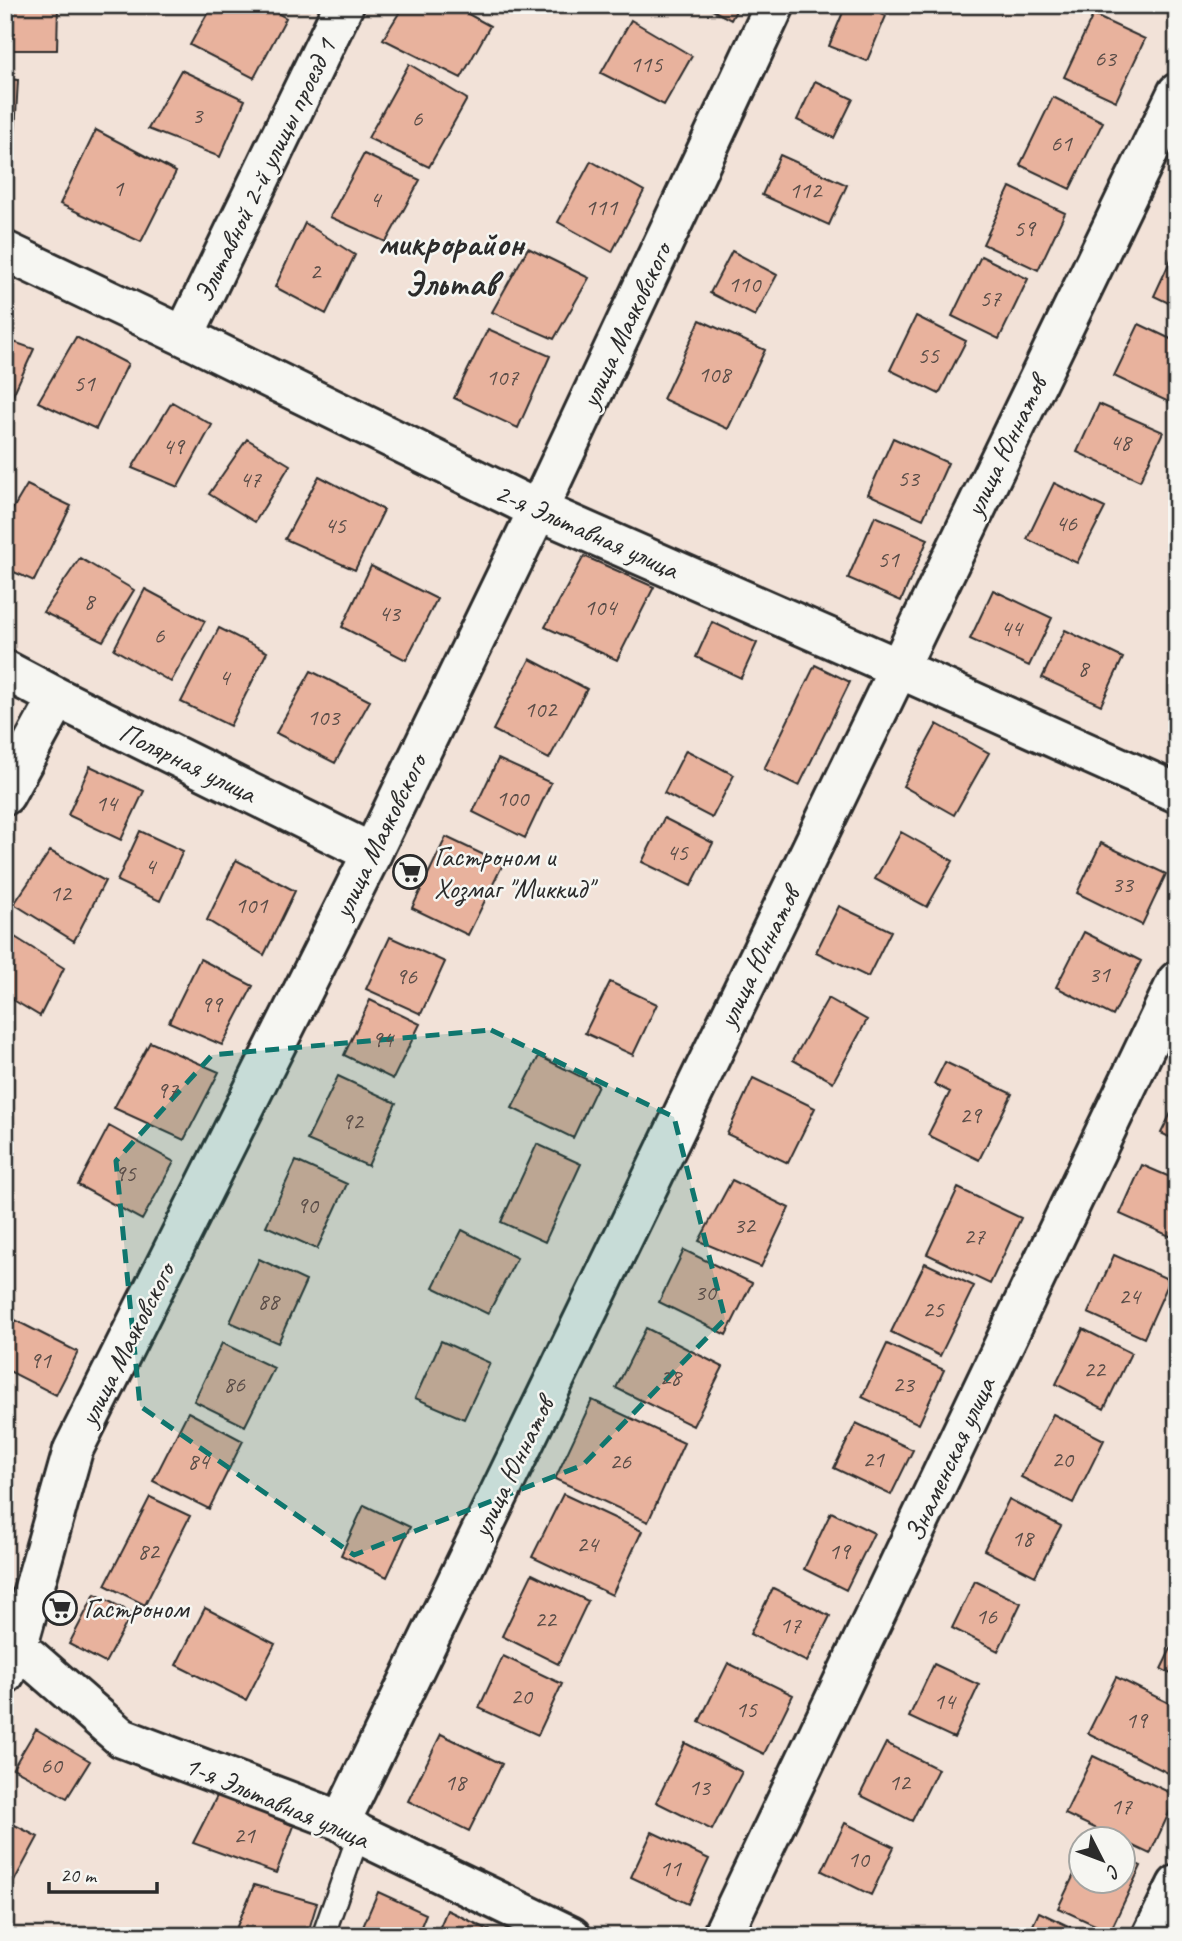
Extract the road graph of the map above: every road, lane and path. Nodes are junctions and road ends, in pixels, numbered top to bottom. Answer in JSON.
{"nodes":[{"id":1,"x":344,"y":5,"type":"edge"},
{"id":2,"x":775,"y":5,"type":"edge"},
{"id":3,"x":1177,"y":93,"type":"edge"},
{"id":4,"x":5,"y":251,"type":"edge"},
{"id":5,"x":184,"y":335,"type":"junction"},
{"id":6,"x":538,"y":510,"type":"junction"},
{"id":7,"x":898,"y":668,"type":"junction"},
{"id":8,"x":5,"y":670,"type":"edge"},
{"id":9,"x":58,"y":698,"type":"junction"},
{"id":10,"x":1177,"y":793,"type":"edge"},
{"id":11,"x":5,"y":795,"type":"edge"},
{"id":12,"x":372,"y":853,"type":"junction"},
{"id":13,"x":1177,"y":981,"type":"edge"},
{"id":14,"x":9,"y":1651,"type":"edge"},
{"id":15,"x":350,"y":1828,"type":"junction"},
{"id":16,"x":1177,"y":1885,"type":"edge"},
{"id":17,"x":323,"y":1936,"type":"edge"},
{"id":18,"x":571,"y":1936,"type":"edge"},
{"id":19,"x":722,"y":1936,"type":"edge"},
{"id":20,"x":1152,"y":1936,"type":"edge"}],
"edges":[{"from":1,"to":5,"type":"street","name":"Эльтавной 2-й улицы проезд 1"},
{"from":2,"to":6,"type":"street","name":"улица Маяковского"},
{"from":3,"to":7,"type":"street","name":"улица Юннатов"},
{"from":4,"to":5,"type":"street","name":"2-я Эльтавная улица"},
{"from":5,"to":6,"type":"street","name":"2-я Эльтавная улица"},
{"from":6,"to":7,"type":"street","name":"2-я Эльтавная улица"},
{"from":6,"to":12,"type":"street","name":"улица Маяковского"},
{"from":7,"to":10,"type":"street","name":"2-я Эльтавная улица"},
{"from":7,"to":15,"type":"street","name":"улица Юннатов"},
{"from":8,"to":9,"type":"street","name":"Полярная улица"},
{"from":9,"to":11,"type":"street"},
{"from":9,"to":12,"type":"street","name":"Полярная улица"},
{"from":12,"to":14,"type":"street","name":"улица Маяковского"},
{"from":13,"to":19,"type":"street","name":"Знаменская улица"},
{"from":14,"to":15,"type":"street","name":"1-я Эльтавная улица"},
{"from":15,"to":17,"type":"lane"},
{"from":15,"to":18,"type":"street","name":"1-я Эльтавная улица"},
{"from":16,"to":20,"type":"street"}]}
